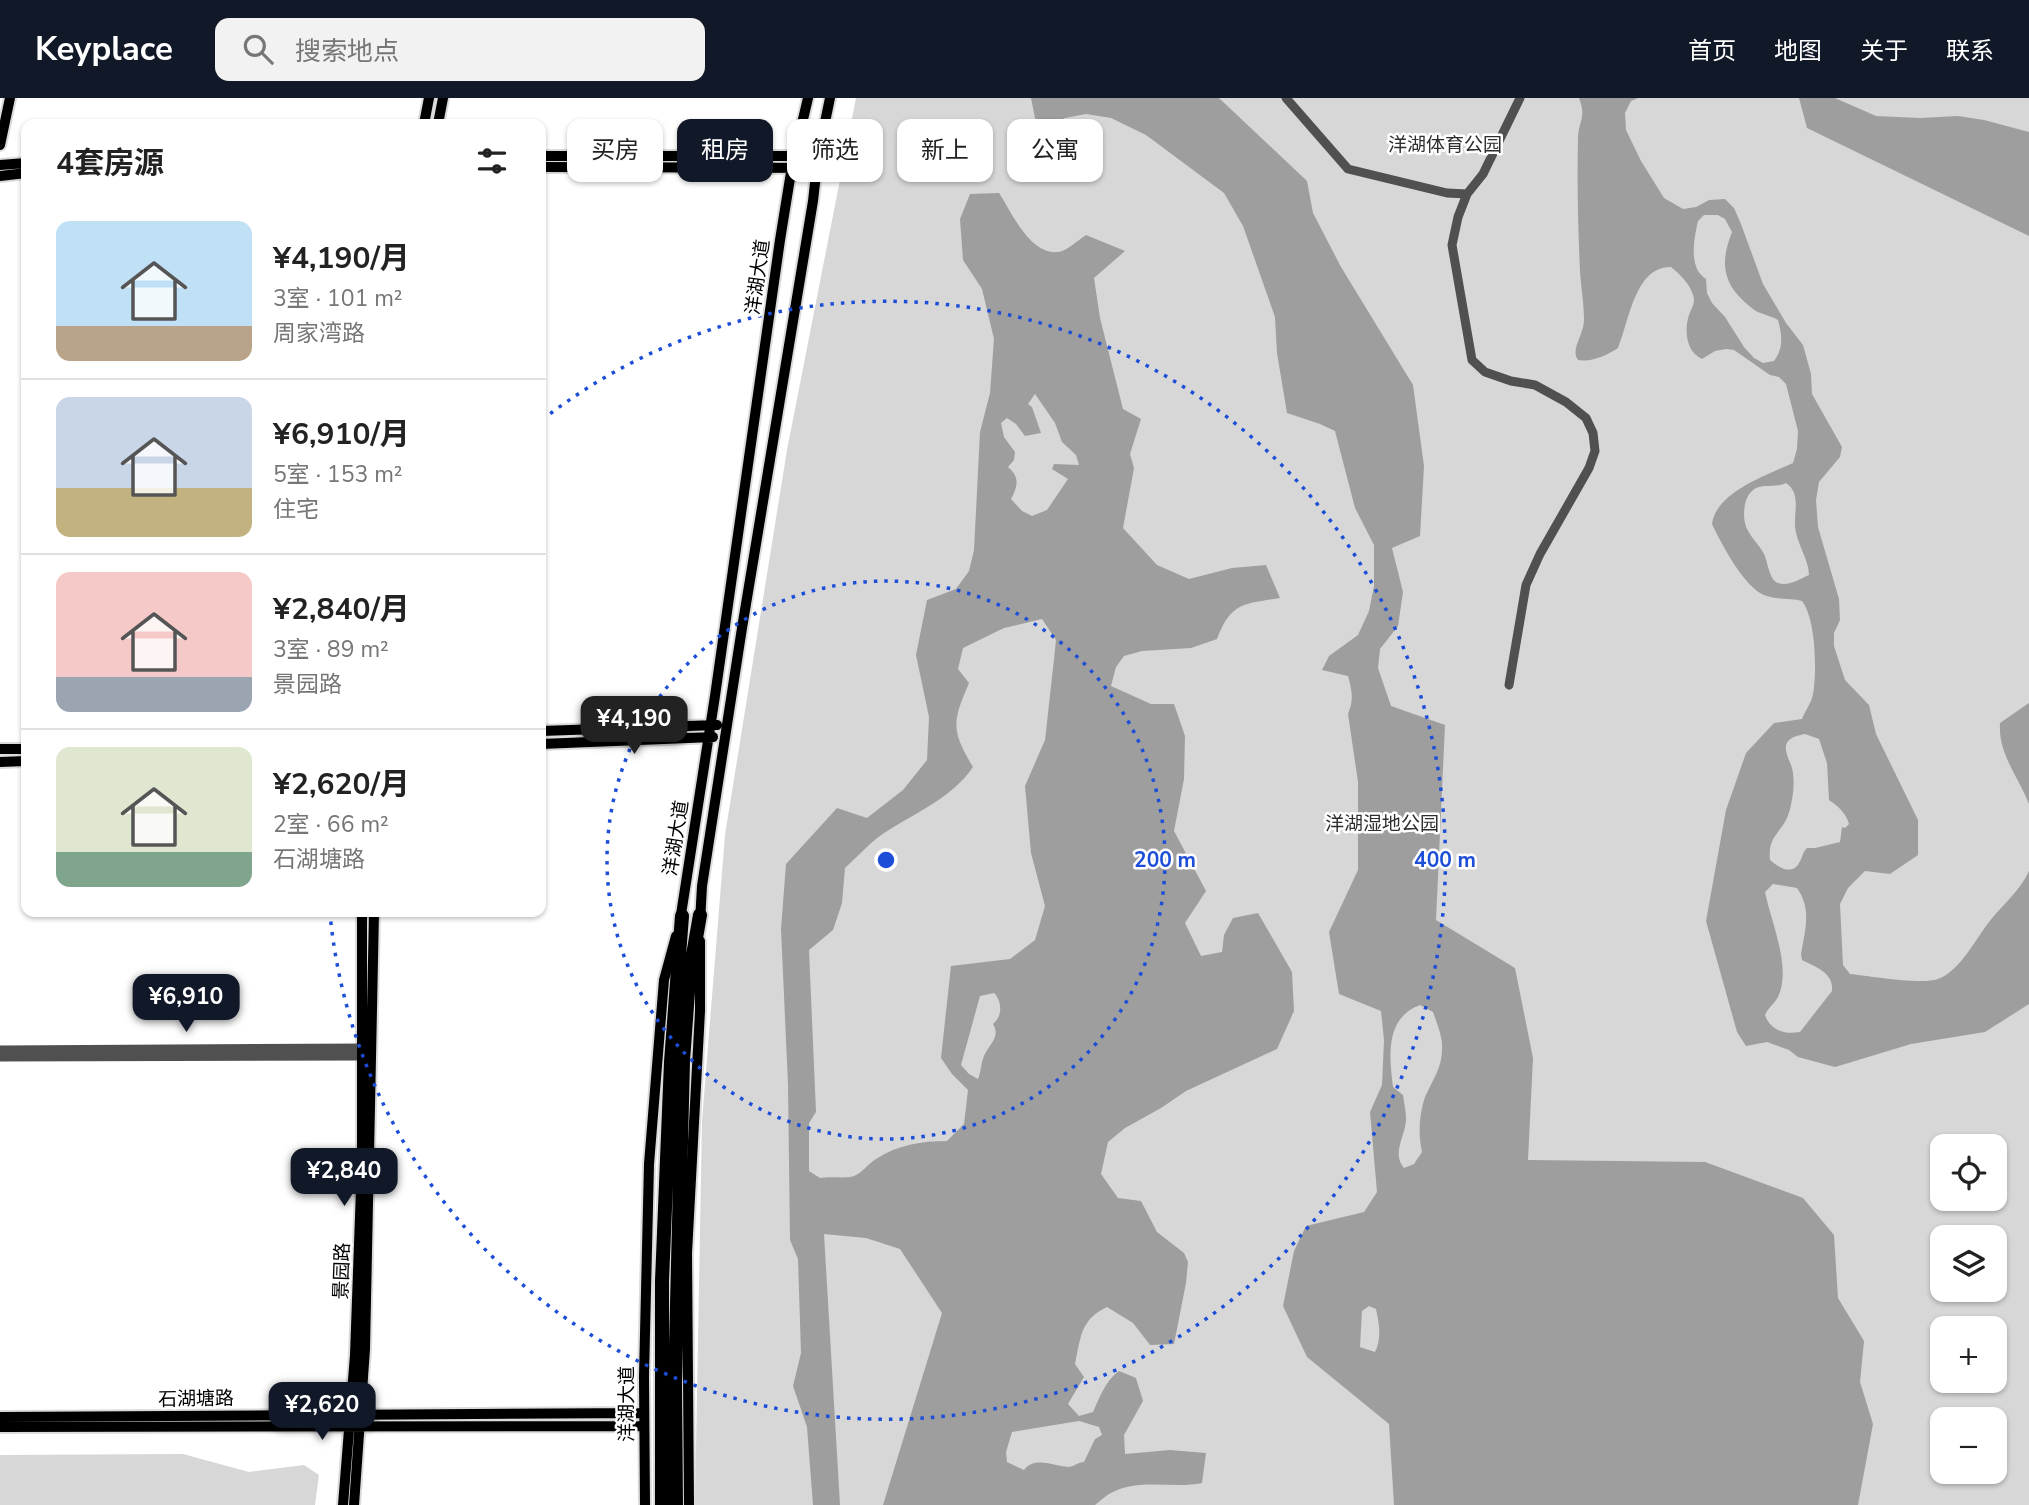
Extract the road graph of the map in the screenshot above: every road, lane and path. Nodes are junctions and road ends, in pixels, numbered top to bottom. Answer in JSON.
{"nodes":[{"id":1,"x":10,"y":98,"type":"edge"},
{"id":2,"x":429,"y":98,"type":"edge"},
{"id":3,"x":443,"y":98,"type":"edge"},
{"id":4,"x":808,"y":98,"type":"edge"},
{"id":5,"x":830,"y":98,"type":"edge"},
{"id":6,"x":1286,"y":98,"type":"edge"},
{"id":7,"x":1520,"y":98,"type":"edge"},
{"id":8,"x":425,"y":119,"type":"edge"},
{"id":9,"x":439,"y":119,"type":"edge"},
{"id":10,"x":803,"y":119,"type":"edge"},
{"id":11,"x":826,"y":119,"type":"edge"},
{"id":12,"x":0,"y":145,"type":"edge"},
{"id":13,"x":546,"y":156,"type":"edge"},
{"id":14,"x":787,"y":161,"type":"edge"},
{"id":15,"x":787,"y":161,"type":"edge"},
{"id":16,"x":21,"y":163,"type":"edge"},
{"id":17,"x":0,"y":165,"type":"edge"},
{"id":18,"x":546,"y":167,"type":"edge"},
{"id":19,"x":21,"y":174,"type":"edge"},
{"id":20,"x":0,"y":176,"type":"edge"},
{"id":21,"x":790,"y":182,"type":"edge"},
{"id":22,"x":814,"y":182,"type":"edge"},
{"id":23,"x":1467,"y":194,"type":"junction"},
{"id":24,"x":1509,"y":685,"type":"dead end"},
{"id":25,"x":546,"y":731,"type":"edge"},
{"id":26,"x":710,"y":731,"type":"junction"},
{"id":27,"x":726,"y":731,"type":"junction"},
{"id":28,"x":546,"y":744,"type":"edge"},
{"id":29,"x":0,"y":749,"type":"edge"},
{"id":30,"x":21,"y":749,"type":"edge"},
{"id":31,"x":21,"y":761,"type":"edge"},
{"id":32,"x":0,"y":762,"type":"edge"},
{"id":33,"x":700,"y":915,"type":"junction"},
{"id":34,"x":682,"y":916,"type":"junction"},
{"id":35,"x":362,"y":917,"type":"edge"},
{"id":36,"x":374,"y":917,"type":"edge"},
{"id":37,"x":0,"y":1050,"type":"edge"},
{"id":38,"x":367,"y":1052,"type":"junction"},
{"id":39,"x":0,"y":1057,"type":"edge"},
{"id":40,"x":677,"y":1061,"type":"junction"},
{"id":41,"x":644,"y":1413,"type":"junction"},
{"id":42,"x":0,"y":1417,"type":"edge"},
{"id":43,"x":356,"y":1420,"type":"junction"},
{"id":44,"x":643,"y":1426,"type":"junction"},
{"id":45,"x":0,"y":1427,"type":"edge"},
{"id":46,"x":343,"y":1505,"type":"edge"},
{"id":47,"x":354,"y":1505,"type":"edge"},
{"id":48,"x":645,"y":1505,"type":"edge"},
{"id":49,"x":662,"y":1505,"type":"edge"},
{"id":50,"x":676,"y":1505,"type":"edge"},
{"id":51,"x":689,"y":1505,"type":"edge"}],
"edges":[{"from":1,"to":12,"type":"main road"},
{"from":2,"to":8,"type":"main road"},
{"from":3,"to":9,"type":"main road"},
{"from":4,"to":10,"type":"main road","name":"洋湖大道"},
{"from":5,"to":11,"type":"main road","name":"洋湖大道"},
{"from":6,"to":23,"type":"street"},
{"from":7,"to":23,"type":"street"},
{"from":13,"to":14,"type":"main road"},
{"from":15,"to":18,"type":"main road"},
{"from":16,"to":17,"type":"main road"},
{"from":19,"to":20,"type":"main road"},
{"from":21,"to":26,"type":"main road","name":"洋湖大道"},
{"from":22,"to":27,"type":"main road","name":"洋湖大道"},
{"from":23,"to":24,"type":"street"},
{"from":25,"to":26,"type":"main road"},
{"from":26,"to":27,"type":"main road"},
{"from":26,"to":28,"type":"main road"},
{"from":26,"to":34,"type":"main road","name":"洋湖大道"},
{"from":27,"to":33,"type":"main road","name":"洋湖大道"},
{"from":29,"to":30,"type":"main road"},
{"from":31,"to":32,"type":"main road"},
{"from":33,"to":40,"type":"highway"},
{"from":33,"to":51,"type":"main road","name":"洋湖大道"},
{"from":34,"to":40,"type":"highway"},
{"from":34,"to":41,"type":"main road","name":"洋湖大道"},
{"from":35,"to":38,"type":"main road","name":"景园路"},
{"from":36,"to":38,"type":"main road","name":"景园路"},
{"from":37,"to":38,"type":"street"},
{"from":38,"to":39,"type":"street"},
{"from":38,"to":43,"type":"main road","name":"景园路"},
{"from":40,"to":49,"type":"highway"},
{"from":40,"to":50,"type":"highway"},
{"from":41,"to":43,"type":"main road","name":"石湖塘路"},
{"from":41,"to":44,"type":"main road","name":"洋湖大道"},
{"from":42,"to":43,"type":"main road","name":"石湖塘路"},
{"from":43,"to":44,"type":"main road","name":"石湖塘路"},
{"from":43,"to":45,"type":"main road","name":"石湖塘路"},
{"from":43,"to":46,"type":"main road","name":"景园路"},
{"from":43,"to":47,"type":"main road","name":"景园路"},
{"from":44,"to":48,"type":"main road","name":"洋湖大道"}]}
